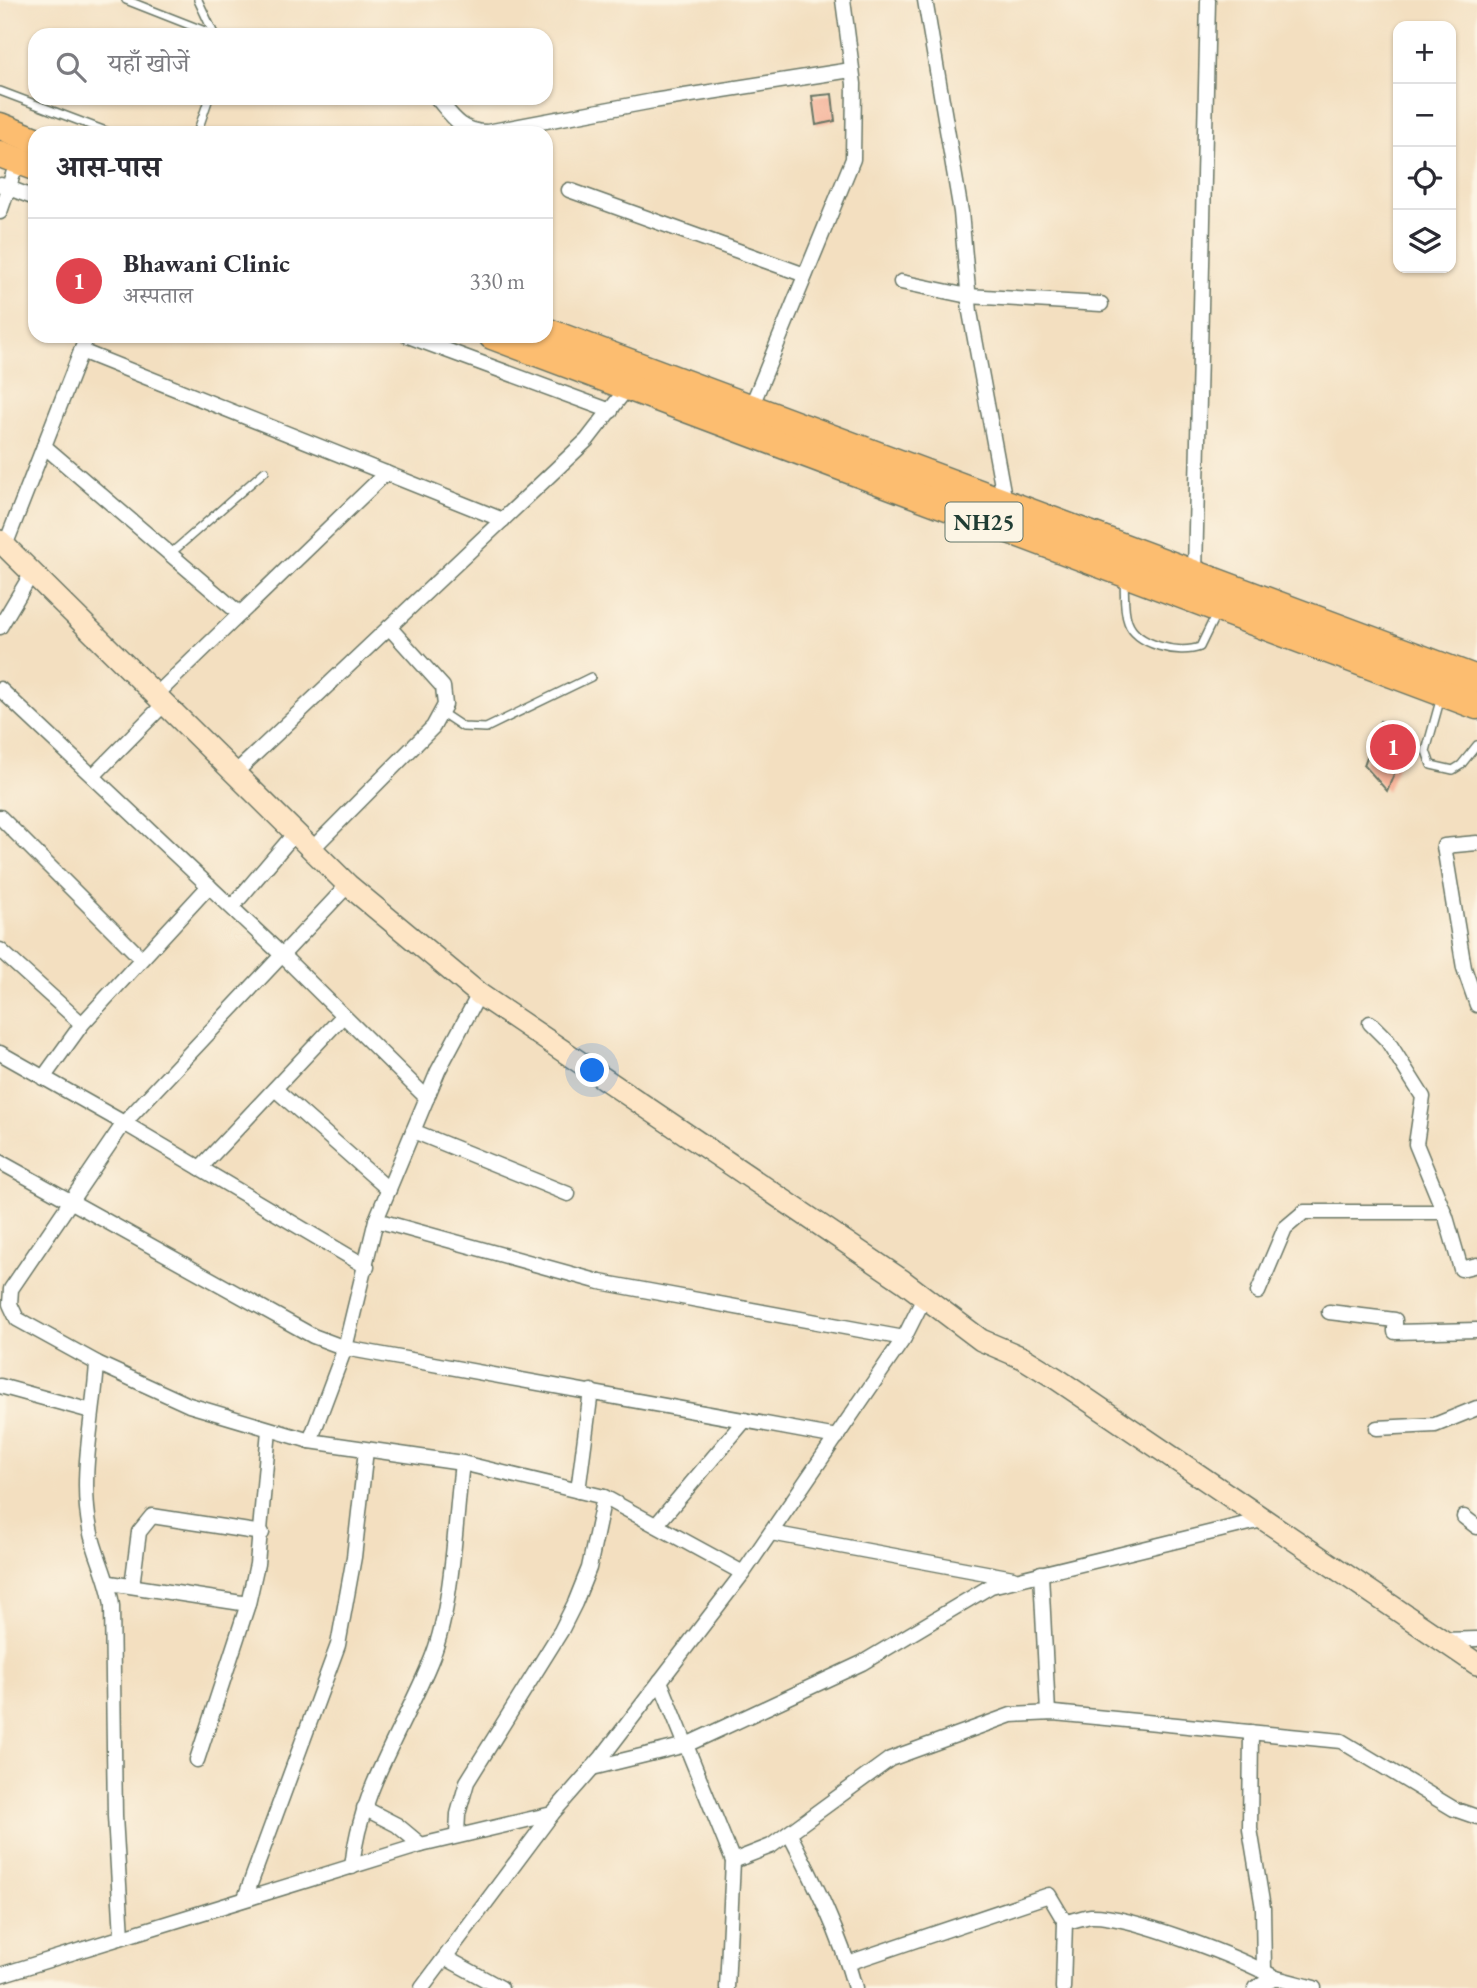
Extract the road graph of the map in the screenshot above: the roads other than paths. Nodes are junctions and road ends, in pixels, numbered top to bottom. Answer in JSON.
{"nodes":[{"id":1,"x":125,"y":0,"type":"edge"},
{"id":2,"x":198,"y":0,"type":"edge"},
{"id":3,"x":843,"y":0,"type":"edge"},
{"id":4,"x":925,"y":0,"type":"edge"},
{"id":5,"x":1208,"y":0,"type":"edge"},
{"id":6,"x":197,"y":28,"type":"edge"},
{"id":7,"x":212,"y":28,"type":"edge"},
{"id":8,"x":851,"y":70,"type":"junction"},
{"id":9,"x":0,"y":91,"type":"edge"},
{"id":10,"x":28,"y":102,"type":"edge"},
{"id":11,"x":37,"y":105,"type":"edge"},
{"id":12,"x":207,"y":105,"type":"edge"},
{"id":13,"x":443,"y":105,"type":"edge"},
{"id":14,"x":0,"y":126,"type":"edge"},
{"id":15,"x":92,"y":126,"type":"edge"},
{"id":16,"x":199,"y":126,"type":"edge"},
{"id":17,"x":460,"y":126,"type":"edge"},
{"id":18,"x":519,"y":126,"type":"edge"},
{"id":19,"x":28,"y":136,"type":"edge"},
{"id":20,"x":18,"y":160,"type":"edge"},
{"id":21,"x":5,"y":186,"type":"edge"},
{"id":22,"x":569,"y":190,"type":"dead end"},
{"id":23,"x":28,"y":195,"type":"edge"},
{"id":24,"x":0,"y":212,"type":"edge"},
{"id":25,"x":805,"y":275,"type":"junction"},
{"id":26,"x":901,"y":282,"type":"dead end"},
{"id":27,"x":968,"y":296,"type":"junction"},
{"id":28,"x":1101,"y":304,"type":"dead end"},
{"id":29,"x":553,"y":334,"type":"edge"},
{"id":30,"x":84,"y":343,"type":"edge"},
{"id":31,"x":427,"y":343,"type":"edge"},
{"id":32,"x":511,"y":343,"type":"edge"},
{"id":33,"x":81,"y":351,"type":"junction"},
{"id":34,"x":628,"y":387,"type":"junction"},
{"id":35,"x":750,"y":410,"type":"junction"},
{"id":36,"x":611,"y":411,"type":"junction"},
{"id":37,"x":44,"y":446,"type":"junction"},
{"id":38,"x":265,"y":471,"type":"dead end"},
{"id":39,"x":386,"y":473,"type":"junction"},
{"id":40,"x":1005,"y":502,"type":"junction"},
{"id":41,"x":503,"y":520,"type":"junction"},
{"id":42,"x":2,"y":544,"type":"edge"},
{"id":43,"x":170,"y":554,"type":"junction"},
{"id":44,"x":1124,"y":572,"type":"junction"},
{"id":45,"x":32,"y":573,"type":"junction"},
{"id":46,"x":1195,"y":573,"type":"junction"},
{"id":47,"x":1219,"y":607,"type":"junction"},
{"id":48,"x":240,"y":614,"type":"junction"},
{"id":49,"x":0,"y":627,"type":"edge"},
{"id":50,"x":389,"y":627,"type":"junction"},
{"id":51,"x":591,"y":677,"type":"dead end"},
{"id":52,"x":1477,"y":679,"type":"edge"},
{"id":53,"x":0,"y":689,"type":"edge"},
{"id":54,"x":1442,"y":692,"type":"junction"},
{"id":55,"x":160,"y":700,"type":"junction"},
{"id":56,"x":1477,"y":706,"type":"edge"},
{"id":57,"x":442,"y":713,"type":"junction"},
{"id":58,"x":1477,"y":745,"type":"edge"},
{"id":59,"x":235,"y":774,"type":"junction"},
{"id":60,"x":93,"y":776,"type":"junction"},
{"id":61,"x":0,"y":817,"type":"edge"},
{"id":62,"x":295,"y":832,"type":"junction"},
{"id":63,"x":1477,"y":843,"type":"edge"},
{"id":64,"x":312,"y":849,"type":"junction"},
{"id":65,"x":348,"y":885,"type":"junction"},
{"id":66,"x":209,"y":886,"type":"junction"},
{"id":67,"x":232,"y":907,"type":"junction"},
{"id":68,"x":0,"y":950,"type":"edge"},
{"id":69,"x":282,"y":956,"type":"junction"},
{"id":70,"x":141,"y":958,"type":"junction"},
{"id":71,"x":479,"y":994,"type":"junction"},
{"id":72,"x":1477,"y":1005,"type":"edge"},
{"id":73,"x":343,"y":1016,"type":"junction"},
{"id":74,"x":1370,"y":1023,"type":"dead end"},
{"id":75,"x":82,"y":1024,"type":"junction"},
{"id":76,"x":0,"y":1053,"type":"edge"},
{"id":77,"x":43,"y":1078,"type":"junction"},
{"id":78,"x":275,"y":1088,"type":"junction"},
{"id":79,"x":427,"y":1098,"type":"junction"},
{"id":80,"x":124,"y":1123,"type":"junction"},
{"id":81,"x":413,"y":1131,"type":"junction"},
{"id":82,"x":0,"y":1162,"type":"edge"},
{"id":83,"x":200,"y":1168,"type":"junction"},
{"id":84,"x":389,"y":1190,"type":"junction"},
{"id":85,"x":568,"y":1194,"type":"dead end"},
{"id":86,"x":70,"y":1202,"type":"junction"},
{"id":87,"x":1444,"y":1212,"type":"junction"},
{"id":88,"x":376,"y":1220,"type":"junction"},
{"id":89,"x":1477,"y":1265,"type":"edge"},
{"id":90,"x":367,"y":1267,"type":"junction"},
{"id":91,"x":5,"y":1285,"type":"edge"},
{"id":92,"x":1258,"y":1292,"type":"dead end"},
{"id":93,"x":924,"y":1298,"type":"junction"},
{"id":94,"x":1329,"y":1312,"type":"dead end"},
{"id":95,"x":1477,"y":1329,"type":"edge"},
{"id":96,"x":904,"y":1338,"type":"junction"},
{"id":97,"x":345,"y":1348,"type":"junction"},
{"id":98,"x":97,"y":1363,"type":"junction"},
{"id":99,"x":0,"y":1387,"type":"edge"},
{"id":100,"x":591,"y":1391,"type":"junction"},
{"id":101,"x":1477,"y":1408,"type":"edge"},
{"id":102,"x":91,"y":1411,"type":"junction"},
{"id":103,"x":745,"y":1420,"type":"junction"},
{"id":104,"x":1377,"y":1428,"type":"dead end"},
{"id":105,"x":269,"y":1430,"type":"junction"},
{"id":106,"x":837,"y":1437,"type":"junction"},
{"id":107,"x":310,"y":1441,"type":"junction"},
{"id":108,"x":366,"y":1450,"type":"junction"},
{"id":109,"x":462,"y":1463,"type":"junction"},
{"id":110,"x":578,"y":1491,"type":"junction"},
{"id":111,"x":604,"y":1497,"type":"junction"},
{"id":112,"x":1464,"y":1517,"type":"dead end"},
{"id":113,"x":1262,"y":1520,"type":"junction"},
{"id":114,"x":657,"y":1524,"type":"junction"},
{"id":115,"x":1477,"y":1527,"type":"edge"},
{"id":116,"x":262,"y":1533,"type":"junction"},
{"id":117,"x":771,"y":1533,"type":"junction"},
{"id":118,"x":743,"y":1573,"type":"junction"},
{"id":119,"x":1041,"y":1573,"type":"junction"},
{"id":120,"x":1017,"y":1579,"type":"junction"},
{"id":121,"x":110,"y":1583,"type":"junction"},
{"id":122,"x":132,"y":1586,"type":"junction"},
{"id":123,"x":248,"y":1604,"type":"junction"},
{"id":124,"x":1477,"y":1639,"type":"edge"},
{"id":125,"x":1442,"y":1640,"type":"junction"},
{"id":126,"x":1477,"y":1664,"type":"edge"},
{"id":127,"x":660,"y":1681,"type":"junction"},
{"id":128,"x":1048,"y":1713,"type":"junction"},
{"id":129,"x":1251,"y":1732,"type":"junction"},
{"id":130,"x":686,"y":1745,"type":"junction"},
{"id":131,"x":197,"y":1760,"type":"dead end"},
{"id":132,"x":591,"y":1769,"type":"junction"},
{"id":133,"x":364,"y":1808,"type":"junction"},
{"id":134,"x":552,"y":1814,"type":"junction"},
{"id":135,"x":1477,"y":1817,"type":"edge"},
{"id":136,"x":789,"y":1833,"type":"junction"},
{"id":137,"x":457,"y":1835,"type":"junction"},
{"id":138,"x":421,"y":1845,"type":"junction"},
{"id":139,"x":733,"y":1861,"type":"junction"},
{"id":140,"x":352,"y":1867,"type":"junction"},
{"id":141,"x":245,"y":1898,"type":"junction"},
{"id":142,"x":1065,"y":1923,"type":"junction"},
{"id":143,"x":122,"y":1936,"type":"junction"},
{"id":144,"x":446,"y":1958,"type":"junction"},
{"id":145,"x":848,"y":1963,"type":"junction"},
{"id":146,"x":0,"y":1975,"type":"edge"},
{"id":147,"x":1270,"y":1975,"type":"junction"},
{"id":148,"x":422,"y":1988,"type":"edge"},
{"id":149,"x":501,"y":1988,"type":"edge"},
{"id":150,"x":727,"y":1988,"type":"edge"},
{"id":151,"x":855,"y":1988,"type":"edge"},
{"id":152,"x":1063,"y":1988,"type":"edge"},
{"id":153,"x":1255,"y":1988,"type":"edge"},
{"id":154,"x":1314,"y":1988,"type":"edge"}],
"edges":[{"from":1,"to":6,"type":"lane"},
{"from":2,"to":7,"type":"lane"},
{"from":3,"to":8,"type":"street"},
{"from":4,"to":27,"type":"street"},
{"from":5,"to":46,"type":"street"},
{"from":8,"to":18,"type":"street"},
{"from":8,"to":25,"type":"street"},
{"from":9,"to":10,"type":"lane"},
{"from":11,"to":15,"type":"lane"},
{"from":12,"to":16,"type":"lane"},
{"from":13,"to":17,"type":"street"},
{"from":14,"to":19,"type":"highway"},
{"from":20,"to":21,"type":"street"},
{"from":21,"to":23,"type":"street"},
{"from":21,"to":24,"type":"street"},
{"from":22,"to":25,"type":"street"},
{"from":25,"to":35,"type":"street"},
{"from":26,"to":27,"type":"street"},
{"from":27,"to":28,"type":"street"},
{"from":27,"to":40,"type":"street"},
{"from":29,"to":35,"type":"highway","number":"NH25"},
{"from":30,"to":33,"type":"street"},
{"from":31,"to":36,"type":"street"},
{"from":32,"to":34,"type":"highway","number":"NH25"},
{"from":33,"to":37,"type":"street"},
{"from":33,"to":39,"type":"street"},
{"from":34,"to":36,"type":"street"},
{"from":34,"to":44,"type":"highway","number":"NH25"},
{"from":35,"to":40,"type":"highway","number":"NH25"},
{"from":36,"to":41,"type":"street"},
{"from":37,"to":42,"type":"street"},
{"from":37,"to":43,"type":"street"},
{"from":38,"to":43,"type":"lane"},
{"from":39,"to":41,"type":"street"},
{"from":39,"to":48,"type":"street"},
{"from":40,"to":46,"type":"highway","number":"NH25"},
{"from":41,"to":50,"type":"street"},
{"from":42,"to":45,"type":"street"},
{"from":43,"to":48,"type":"street"},
{"from":44,"to":47,"type":"highway","number":"NH25"},
{"from":44,"to":47,"type":"lane"},
{"from":45,"to":49,"type":"street"},
{"from":45,"to":55,"type":"street"},
{"from":46,"to":52,"type":"highway","number":"NH25"},
{"from":47,"to":54,"type":"highway","number":"NH25"},
{"from":48,"to":55,"type":"street"},
{"from":50,"to":57,"type":"street"},
{"from":50,"to":59,"type":"street"},
{"from":51,"to":57,"type":"lane"},
{"from":53,"to":60,"type":"street"},
{"from":54,"to":56,"type":"highway","number":"NH25"},
{"from":54,"to":58,"type":"lane"},
{"from":55,"to":59,"type":"street"},
{"from":55,"to":60,"type":"street"},
{"from":57,"to":64,"type":"street"},
{"from":59,"to":62,"type":"street"},
{"from":60,"to":66,"type":"street"},
{"from":61,"to":70,"type":"street"},
{"from":62,"to":64,"type":"street"},
{"from":62,"to":67,"type":"street"},
{"from":63,"to":72,"type":"street"},
{"from":64,"to":65,"type":"street"},
{"from":65,"to":69,"type":"street"},
{"from":65,"to":71,"type":"street"},
{"from":66,"to":67,"type":"street"},
{"from":66,"to":70,"type":"street"},
{"from":67,"to":69,"type":"street"},
{"from":68,"to":75,"type":"street"},
{"from":69,"to":73,"type":"street"},
{"from":69,"to":80,"type":"street"},
{"from":70,"to":75,"type":"street"},
{"from":71,"to":79,"type":"street"},
{"from":71,"to":93,"type":"street"},
{"from":73,"to":78,"type":"street"},
{"from":73,"to":79,"type":"street"},
{"from":74,"to":87,"type":"street"},
{"from":75,"to":77,"type":"street"},
{"from":76,"to":77,"type":"street"},
{"from":77,"to":80,"type":"street"},
{"from":78,"to":83,"type":"street"},
{"from":78,"to":84,"type":"street"},
{"from":79,"to":81,"type":"street"},
{"from":80,"to":83,"type":"street"},
{"from":80,"to":86,"type":"street"},
{"from":81,"to":84,"type":"street"},
{"from":81,"to":85,"type":"street"},
{"from":82,"to":86,"type":"street"},
{"from":83,"to":90,"type":"street"},
{"from":84,"to":88,"type":"street"},
{"from":86,"to":91,"type":"street"},
{"from":86,"to":97,"type":"street"},
{"from":87,"to":89,"type":"street"},
{"from":87,"to":92,"type":"street"},
{"from":88,"to":90,"type":"street"},
{"from":88,"to":96,"type":"street"},
{"from":90,"to":97,"type":"street"},
{"from":91,"to":98,"type":"street"},
{"from":93,"to":96,"type":"street"},
{"from":93,"to":113,"type":"street"},
{"from":94,"to":95,"type":"street"},
{"from":96,"to":106,"type":"street"},
{"from":97,"to":100,"type":"street"},
{"from":97,"to":107,"type":"street"},
{"from":98,"to":102,"type":"street"},
{"from":98,"to":105,"type":"street"},
{"from":99,"to":102,"type":"street"},
{"from":100,"to":103,"type":"street"},
{"from":100,"to":110,"type":"street"},
{"from":101,"to":104,"type":"street"},
{"from":102,"to":121,"type":"street"},
{"from":103,"to":106,"type":"street"},
{"from":103,"to":114,"type":"street"},
{"from":105,"to":107,"type":"street"},
{"from":105,"to":116,"type":"street"},
{"from":106,"to":117,"type":"street"},
{"from":107,"to":108,"type":"street"},
{"from":108,"to":109,"type":"street"},
{"from":108,"to":141,"type":"street"},
{"from":109,"to":110,"type":"street"},
{"from":109,"to":133,"type":"street"},
{"from":110,"to":111,"type":"street"},
{"from":111,"to":114,"type":"street"},
{"from":111,"to":137,"type":"street"},
{"from":112,"to":115,"type":"street"},
{"from":113,"to":119,"type":"street"},
{"from":113,"to":125,"type":"street"},
{"from":114,"to":118,"type":"street"},
{"from":116,"to":122,"type":"street"},
{"from":116,"to":123,"type":"street"},
{"from":117,"to":118,"type":"street"},
{"from":117,"to":120,"type":"street"},
{"from":118,"to":127,"type":"street"},
{"from":119,"to":120,"type":"street"},
{"from":119,"to":128,"type":"street"},
{"from":120,"to":130,"type":"street"},
{"from":121,"to":122,"type":"street"},
{"from":121,"to":143,"type":"street"},
{"from":122,"to":123,"type":"street"},
{"from":123,"to":131,"type":"street"},
{"from":124,"to":125,"type":"street"},
{"from":125,"to":126,"type":"street"},
{"from":127,"to":130,"type":"street"},
{"from":127,"to":132,"type":"street"},
{"from":128,"to":129,"type":"street"},
{"from":128,"to":136,"type":"street"},
{"from":129,"to":135,"type":"street"},
{"from":129,"to":147,"type":"street"},
{"from":130,"to":132,"type":"street"},
{"from":130,"to":139,"type":"street"},
{"from":132,"to":134,"type":"street"},
{"from":133,"to":138,"type":"street"},
{"from":133,"to":140,"type":"street"},
{"from":134,"to":137,"type":"street"},
{"from":134,"to":144,"type":"street"},
{"from":136,"to":139,"type":"street"},
{"from":136,"to":145,"type":"street"},
{"from":137,"to":138,"type":"street"},
{"from":138,"to":140,"type":"street"},
{"from":139,"to":150,"type":"street"},
{"from":140,"to":141,"type":"street"},
{"from":141,"to":143,"type":"street"},
{"from":142,"to":145,"type":"street"},
{"from":142,"to":147,"type":"street"},
{"from":142,"to":152,"type":"street"},
{"from":143,"to":146,"type":"street"},
{"from":144,"to":148,"type":"street"},
{"from":144,"to":149,"type":"street"},
{"from":145,"to":151,"type":"street"},
{"from":147,"to":153,"type":"street"},
{"from":147,"to":154,"type":"street"}]}
